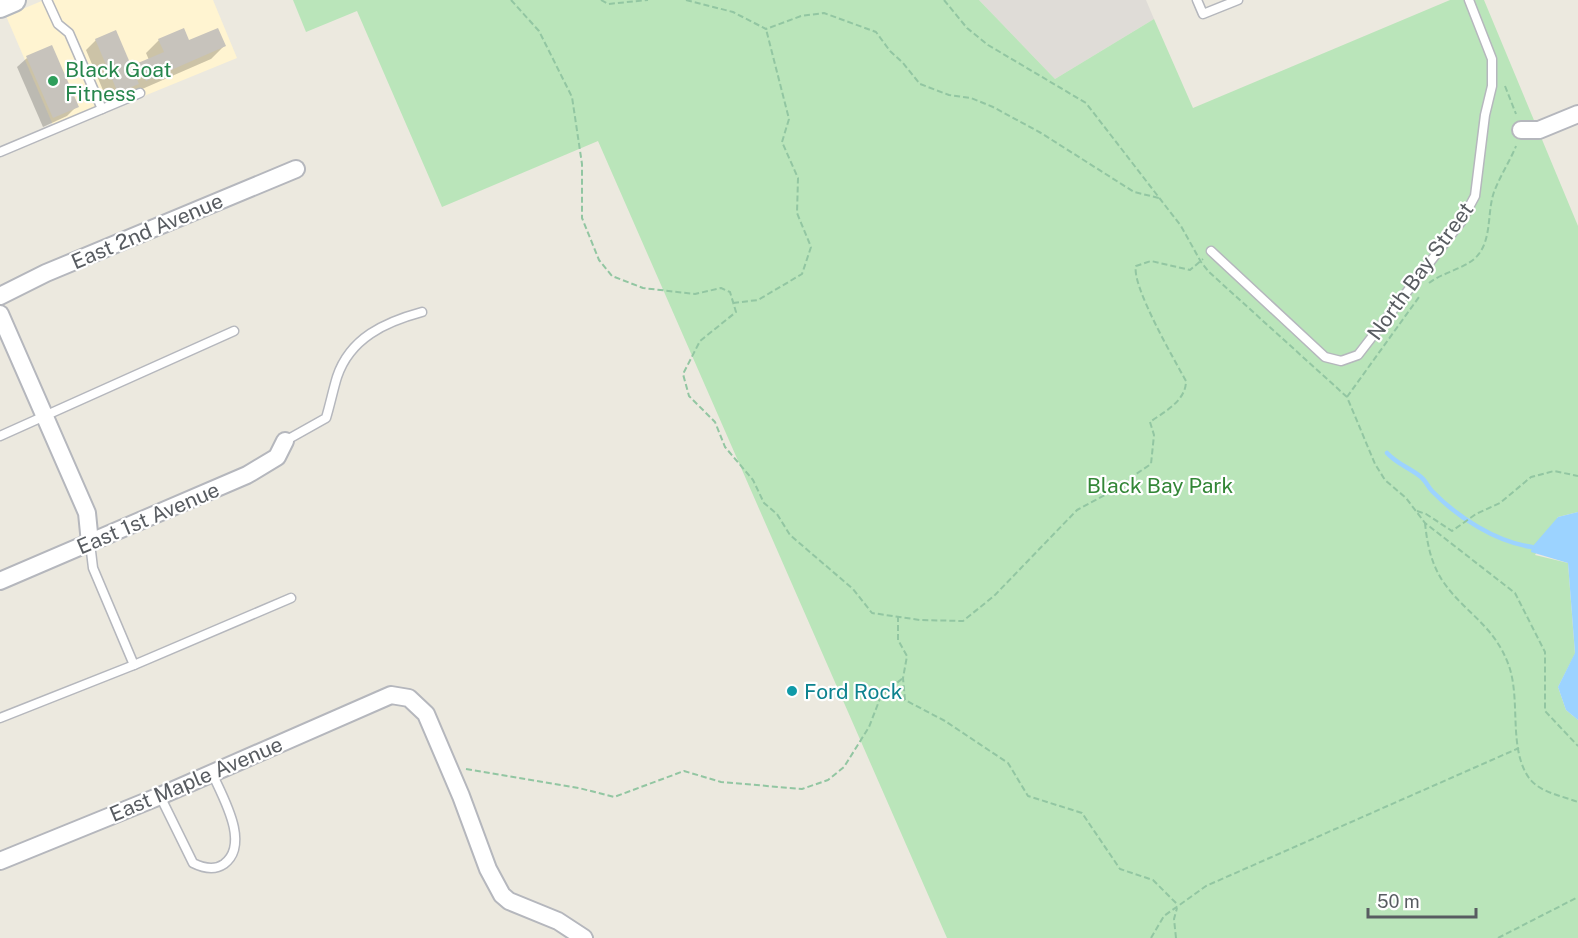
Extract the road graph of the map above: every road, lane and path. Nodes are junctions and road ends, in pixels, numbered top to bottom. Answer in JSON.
{"nodes":[{"id":1,"x":14,"y":0,"type":"edge"},
{"id":2,"x":47,"y":0,"type":"edge"},
{"id":3,"x":511,"y":0,"type":"edge"},
{"id":4,"x":600,"y":0,"type":"edge"},
{"id":5,"x":648,"y":0,"type":"edge"},
{"id":6,"x":686,"y":0,"type":"edge"},
{"id":7,"x":944,"y":0,"type":"edge"},
{"id":8,"x":1197,"y":0,"type":"edge"},
{"id":9,"x":1238,"y":0,"type":"edge"},
{"id":10,"x":1469,"y":0,"type":"edge"},
{"id":11,"x":0,"y":6,"type":"edge"},
{"id":12,"x":766,"y":29,"type":"junction"},
{"id":13,"x":140,"y":93,"type":"dead end"},
{"id":14,"x":102,"y":109,"type":"junction"},
{"id":15,"x":1578,"y":114,"type":"edge"},
{"id":16,"x":1521,"y":130,"type":"dead end"},
{"id":17,"x":0,"y":153,"type":"edge"},
{"id":18,"x":296,"y":169,"type":"dead end"},
{"id":19,"x":1159,"y":198,"type":"junction"},
{"id":20,"x":1211,"y":251,"type":"dead end"},
{"id":21,"x":1201,"y":262,"type":"junction"},
{"id":22,"x":0,"y":296,"type":"edge"},
{"id":23,"x":733,"y":303,"type":"junction"},
{"id":24,"x":422,"y":312,"type":"dead end"},
{"id":25,"x":0,"y":314,"type":"edge"},
{"id":26,"x":234,"y":331,"type":"dead end"},
{"id":27,"x":46,"y":415,"type":"junction"},
{"id":28,"x":0,"y":436,"type":"edge"},
{"id":29,"x":285,"y":441,"type":"joint"},
{"id":30,"x":1578,"y":476,"type":"edge"},
{"id":31,"x":1417,"y":511,"type":"junction"},
{"id":32,"x":1425,"y":524,"type":"junction"},
{"id":33,"x":90,"y":543,"type":"junction"},
{"id":34,"x":0,"y":581,"type":"edge"},
{"id":35,"x":291,"y":598,"type":"dead end"},
{"id":36,"x":898,"y":616,"type":"junction"},
{"id":37,"x":134,"y":665,"type":"junction"},
{"id":38,"x":903,"y":678,"type":"junction"},
{"id":39,"x":0,"y":718,"type":"edge"},
{"id":40,"x":1578,"y":746,"type":"edge"},
{"id":41,"x":1519,"y":748,"type":"junction"},
{"id":42,"x":449,"y":766,"type":"junction"},
{"id":43,"x":212,"y":773,"type":"junction"},
{"id":44,"x":160,"y":796,"type":"junction"},
{"id":45,"x":1578,"y":802,"type":"edge"},
{"id":46,"x":0,"y":861,"type":"edge"},
{"id":47,"x":1578,"y":897,"type":"edge"},
{"id":48,"x":1178,"y":905,"type":"junction"},
{"id":49,"x":584,"y":938,"type":"edge"},
{"id":50,"x":1151,"y":938,"type":"edge"},
{"id":51,"x":1176,"y":938,"type":"edge"},
{"id":52,"x":1498,"y":938,"type":"edge"}],
"edges":[{"from":1,"to":11,"type":"street"},
{"from":2,"to":14,"type":"lane"},
{"from":3,"to":23,"type":"path"},
{"from":4,"to":5,"type":"path"},
{"from":6,"to":12,"type":"path"},
{"from":7,"to":19,"type":"path"},
{"from":8,"to":9,"type":"lane"},
{"from":10,"to":20,"type":"lane","name":"North Bay Street"},
{"from":12,"to":19,"type":"path"},
{"from":12,"to":23,"type":"path"},
{"from":13,"to":14,"type":"lane"},
{"from":14,"to":17,"type":"lane"},
{"from":15,"to":16,"type":"street"},
{"from":18,"to":22,"type":"street","name":"East 2nd Avenue"},
{"from":19,"to":21,"type":"path"},
{"from":21,"to":31,"type":"path"},
{"from":21,"to":36,"type":"path"},
{"from":23,"to":36,"type":"path"},
{"from":24,"to":29,"type":"lane"},
{"from":25,"to":27,"type":"street"},
{"from":26,"to":27,"type":"lane"},
{"from":27,"to":28,"type":"lane"},
{"from":27,"to":33,"type":"street"},
{"from":29,"to":33,"type":"street","name":"East 1st Avenue"},
{"from":30,"to":31,"type":"path"},
{"from":31,"to":32,"type":"path"},
{"from":32,"to":40,"type":"path"},
{"from":32,"to":41,"type":"path"},
{"from":33,"to":34,"type":"street","name":"East 1st Avenue"},
{"from":33,"to":37,"type":"lane"},
{"from":35,"to":37,"type":"lane"},
{"from":36,"to":38,"type":"path"},
{"from":37,"to":39,"type":"lane"},
{"from":38,"to":42,"type":"path"},
{"from":38,"to":48,"type":"path"},
{"from":41,"to":45,"type":"path"},
{"from":41,"to":48,"type":"path"},
{"from":42,"to":43,"type":"street","name":"East Maple Avenue"},
{"from":42,"to":49,"type":"street"},
{"from":43,"to":44,"type":"street","name":"East Maple Avenue"},
{"from":43,"to":44,"type":"lane"},
{"from":44,"to":46,"type":"street","name":"East Maple Avenue"},
{"from":47,"to":52,"type":"path"},
{"from":48,"to":50,"type":"path"},
{"from":48,"to":51,"type":"path"}]}
